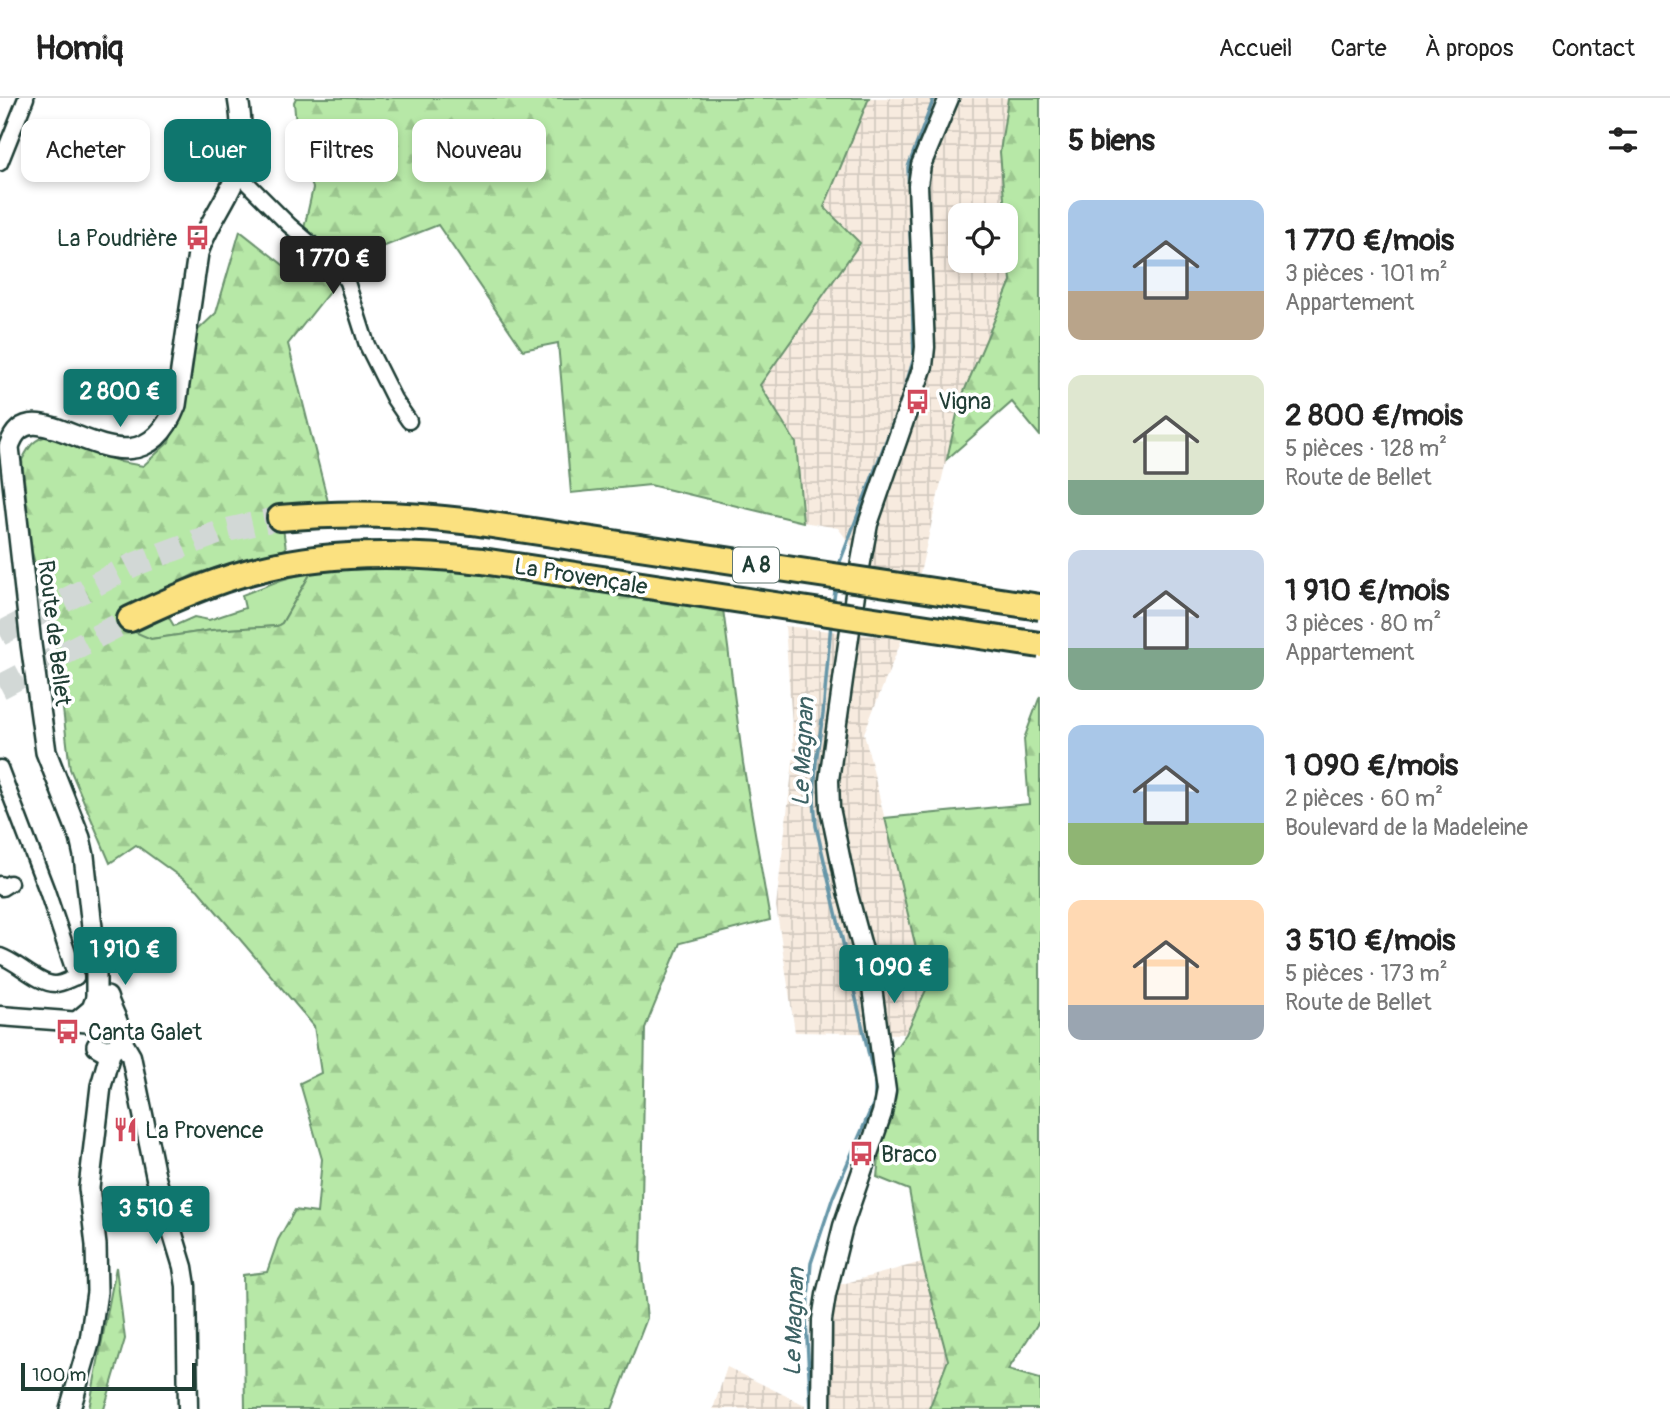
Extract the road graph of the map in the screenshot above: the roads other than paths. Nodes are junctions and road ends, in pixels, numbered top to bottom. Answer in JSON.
{"nodes":[{"id":1,"x":26,"y":98,"type":"edge"},
{"id":2,"x":238,"y":98,"type":"edge"},
{"id":3,"x":949,"y":98,"type":"edge"},
{"id":4,"x":240,"y":119,"type":"edge"},
{"id":5,"x":0,"y":163,"type":"edge"},
{"id":6,"x":232,"y":182,"type":"edge"},
{"id":7,"x":246,"y":182,"type":"edge"},
{"id":8,"x":409,"y":421,"type":"dead end"},
{"id":9,"x":280,"y":518,"type":"tunnel mouth"},
{"id":10,"x":1040,"y":607,"type":"edge"},
{"id":11,"x":130,"y":619,"type":"tunnel mouth"},
{"id":12,"x":1040,"y":645,"type":"edge"},
{"id":13,"x":0,"y":768,"type":"edge"},
{"id":14,"x":0,"y":956,"type":"edge"},
{"id":15,"x":96,"y":963,"type":"junction"},
{"id":16,"x":76,"y":977,"type":"junction"},
{"id":17,"x":96,"y":992,"type":"junction"},
{"id":18,"x":0,"y":1016,"type":"edge"},
{"id":19,"x":79,"y":1020,"type":"junction"},
{"id":20,"x":46,"y":1021,"type":"junction"},
{"id":21,"x":107,"y":1037,"type":"junction"},
{"id":22,"x":70,"y":1409,"type":"edge"},
{"id":23,"x":188,"y":1409,"type":"edge"},
{"id":24,"x":821,"y":1409,"type":"edge"}],
"edges":[{"from":1,"to":5,"type":"street"},
{"from":2,"to":4,"type":"main road","name":"Route de Bellet"},
{"from":3,"to":24,"type":"street"},
{"from":6,"to":15,"type":"main road","name":"Route de Bellet"},
{"from":7,"to":8,"type":"street"},
{"from":9,"to":10,"type":"highway","name":"La Provençale","number":"A 8","bridge":true},
{"from":11,"to":12,"type":"highway","name":"La Provençale","number":"A 8","bridge":true},
{"from":13,"to":16,"type":"street"},
{"from":14,"to":16,"type":"street"},
{"from":15,"to":17,"type":"main road"},
{"from":15,"to":21,"type":"main road"},
{"from":16,"to":17,"type":"street"},
{"from":17,"to":19,"type":"main road"},
{"from":17,"to":21,"type":"main road"},
{"from":18,"to":20,"type":"street"},
{"from":19,"to":20,"type":"street"},
{"from":19,"to":21,"type":"street"},
{"from":20,"to":21,"type":"street"},
{"from":21,"to":22,"type":"main road"},
{"from":21,"to":23,"type":"street"}]}
